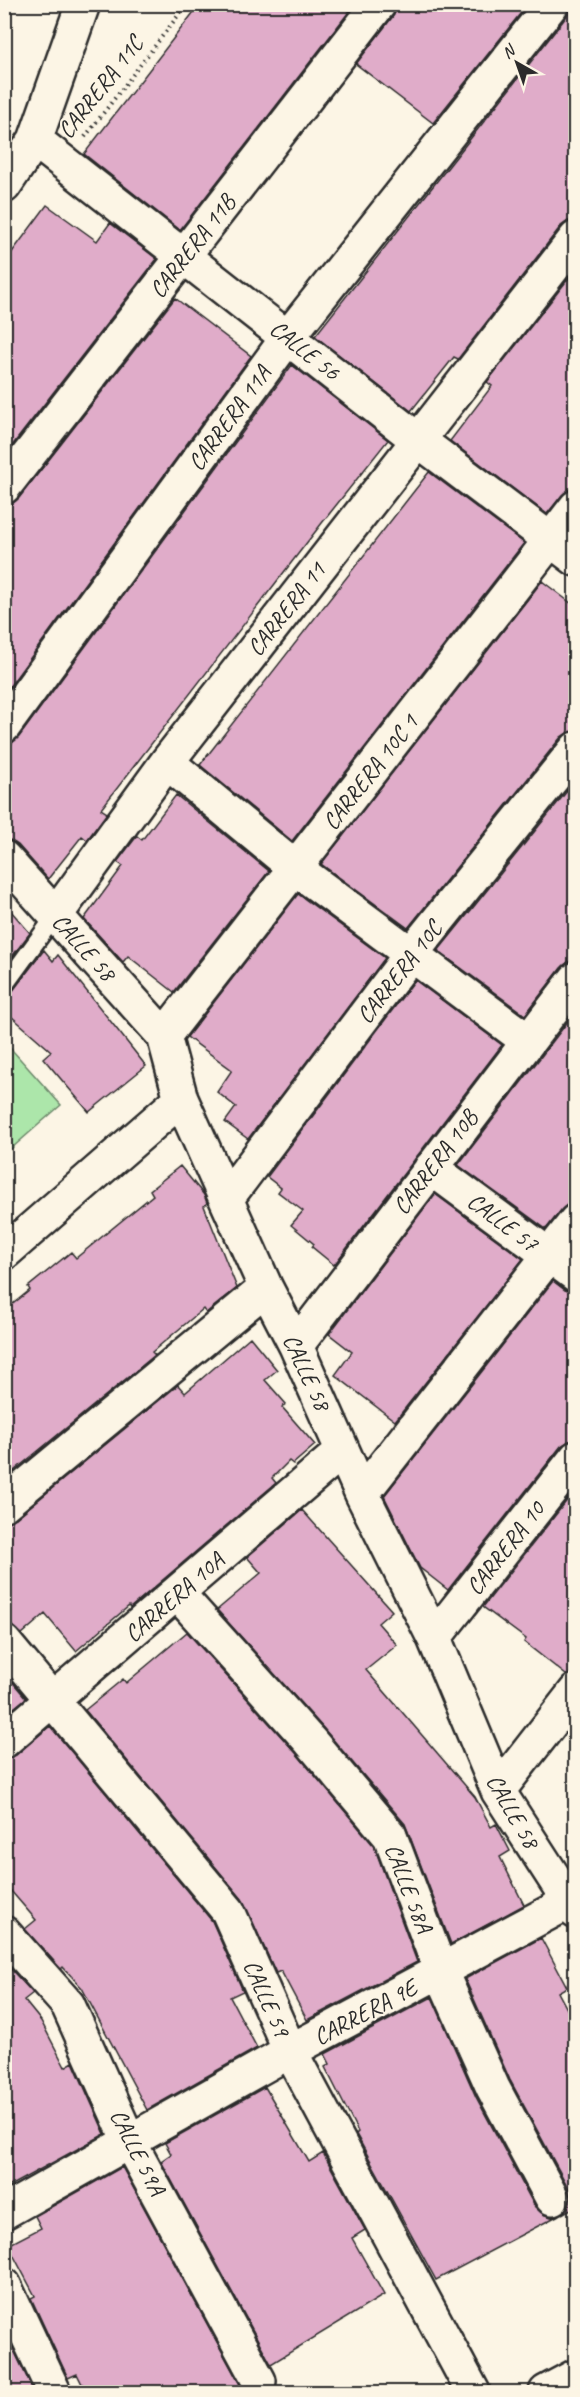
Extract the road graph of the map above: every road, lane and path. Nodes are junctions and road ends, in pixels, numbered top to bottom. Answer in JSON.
{"nodes":[{"id":1,"x":83,"y":4,"type":"edge"},
{"id":2,"x":187,"y":4,"type":"edge"},
{"id":3,"x":380,"y":4,"type":"edge"},
{"id":4,"x":552,"y":4,"type":"edge"},
{"id":5,"x":34,"y":140,"type":"junction"},
{"id":6,"x":64,"y":164,"type":"junction"},
{"id":7,"x":4,"y":186,"type":"edge"},
{"id":8,"x":576,"y":238,"type":"edge"},
{"id":9,"x":184,"y":256,"type":"junction"},
{"id":10,"x":288,"y":337,"type":"junction"},
{"id":11,"x":418,"y":440,"type":"junction"},
{"id":12,"x":4,"y":488,"type":"edge"},
{"id":13,"x":576,"y":507,"type":"edge"},
{"id":14,"x":563,"y":549,"type":"edge"},
{"id":15,"x":4,"y":726,"type":"edge"},
{"id":16,"x":576,"y":749,"type":"edge"},
{"id":17,"x":167,"y":762,"type":"junction"},
{"id":18,"x":4,"y":858,"type":"edge"},
{"id":19,"x":295,"y":868,"type":"junction"},
{"id":20,"x":56,"y":916,"type":"junction"},
{"id":21,"x":411,"y":954,"type":"junction"},
{"id":22,"x":576,"y":979,"type":"edge"},
{"id":23,"x":4,"y":986,"type":"edge"},
{"id":24,"x":164,"y":1036,"type":"junction"},
{"id":25,"x":528,"y":1041,"type":"junction"},
{"id":26,"x":181,"y":1099,"type":"junction"},
{"id":27,"x":431,"y":1168,"type":"junction"},
{"id":28,"x":227,"y":1198,"type":"junction"},
{"id":29,"x":576,"y":1221,"type":"edge"},
{"id":30,"x":4,"y":1253,"type":"edge"},
{"id":31,"x":549,"y":1256,"type":"junction"},
{"id":32,"x":576,"y":1275,"type":"edge"},
{"id":33,"x":266,"y":1288,"type":"junction"},
{"id":34,"x":296,"y":1346,"type":"junction"},
{"id":35,"x":342,"y":1451,"type":"junction"},
{"id":36,"x":576,"y":1458,"type":"edge"},
{"id":37,"x":362,"y":1494,"type":"junction"},
{"id":38,"x":4,"y":1504,"type":"edge"},
{"id":39,"x":178,"y":1594,"type":"junction"},
{"id":40,"x":434,"y":1638,"type":"junction"},
{"id":41,"x":4,"y":1642,"type":"edge"},
{"id":42,"x":576,"y":1691,"type":"edge"},
{"id":43,"x":53,"y":1699,"type":"junction"},
{"id":44,"x":4,"y":1741,"type":"edge"},
{"id":45,"x":498,"y":1791,"type":"junction"},
{"id":46,"x":572,"y":1907,"type":"edge"},
{"id":47,"x":4,"y":1933,"type":"edge"},
{"id":48,"x":441,"y":1972,"type":"junction"},
{"id":49,"x":290,"y":2051,"type":"junction"},
{"id":50,"x":129,"y":2141,"type":"junction"},
{"id":51,"x":552,"y":2198,"type":"dead end"},
{"id":52,"x":4,"y":2212,"type":"edge"},
{"id":53,"x":4,"y":2285,"type":"edge"},
{"id":54,"x":576,"y":2376,"type":"edge"},
{"id":55,"x":259,"y":2381,"type":"dead end"},
{"id":56,"x":54,"y":2392,"type":"edge"},
{"id":57,"x":473,"y":2392,"type":"edge"},
{"id":58,"x":546,"y":2392,"type":"edge"}],
"edges":[{"from":1,"to":5,"type":"street"},
{"from":2,"to":6,"type":"path","name":"CARRERA 11C"},
{"from":3,"to":9,"type":"street","name":"CARRERA 11B"},
{"from":4,"to":10,"type":"street","name":"CARRERA 11A"},
{"from":5,"to":6,"type":"street","name":"CALLE 56"},
{"from":5,"to":7,"type":"street"},
{"from":6,"to":9,"type":"street","name":"CALLE 56"},
{"from":8,"to":11,"type":"street","name":"CARRERA 11"},
{"from":9,"to":10,"type":"street","name":"CALLE 56"},
{"from":9,"to":12,"type":"street","name":"CARRERA 11B"},
{"from":10,"to":11,"type":"street","name":"CALLE 56"},
{"from":10,"to":15,"type":"street","name":"CARRERA 11A"},
{"from":11,"to":14,"type":"street","name":"CALLE 56"},
{"from":11,"to":17,"type":"street","name":"CARRERA 11"},
{"from":13,"to":14,"type":"street","name":"CARRERA 10C 1"},
{"from":14,"to":19,"type":"street","name":"CARRERA 10C 1"},
{"from":16,"to":21,"type":"street","name":"CARRERA 10C"},
{"from":17,"to":19,"type":"street"},
{"from":17,"to":20,"type":"street","name":"CARRERA 11"},
{"from":18,"to":20,"type":"street","name":"CALLE 58"},
{"from":19,"to":21,"type":"street"},
{"from":19,"to":24,"type":"street","name":"CARRERA 10C 1"},
{"from":20,"to":23,"type":"lane","name":"CARRERA 11"},
{"from":20,"to":24,"type":"street","name":"CALLE 58"},
{"from":21,"to":25,"type":"street"},
{"from":21,"to":28,"type":"street","name":"CARRERA 10C"},
{"from":22,"to":25,"type":"street","name":"CARRERA 10B"},
{"from":24,"to":26,"type":"street","name":"CALLE 58"},
{"from":25,"to":27,"type":"street","name":"CARRERA 10B"},
{"from":26,"to":28,"type":"street","name":"CALLE 58"},
{"from":26,"to":30,"type":"street"},
{"from":27,"to":31,"type":"street","name":"CALLE 57"},
{"from":27,"to":34,"type":"street","name":"CARRERA 10B"},
{"from":28,"to":33,"type":"street","name":"CALLE 58"},
{"from":29,"to":31,"type":"street"},
{"from":31,"to":32,"type":"street","name":"CALLE 57"},
{"from":31,"to":37,"type":"street"},
{"from":33,"to":34,"type":"street","name":"CALLE 58"},
{"from":33,"to":38,"type":"street"},
{"from":34,"to":35,"type":"street","name":"CALLE 58"},
{"from":35,"to":37,"type":"street","name":"CALLE 58"},
{"from":35,"to":39,"type":"street","name":"CARRERA 10A"},
{"from":36,"to":40,"type":"street","name":"CARRERA 10"},
{"from":37,"to":40,"type":"street","name":"CALLE 58"},
{"from":39,"to":43,"type":"street","name":"CARRERA 10A"},
{"from":39,"to":48,"type":"street","name":"CALLE 58A"},
{"from":40,"to":45,"type":"street","name":"CALLE 58"},
{"from":41,"to":43,"type":"street","name":"CALLE 59"},
{"from":42,"to":45,"type":"street"},
{"from":43,"to":44,"type":"street","name":"CARRERA 10A"},
{"from":43,"to":49,"type":"street","name":"CALLE 59"},
{"from":45,"to":46,"type":"street","name":"CALLE 58"},
{"from":46,"to":48,"type":"street","name":"CARRERA 9E"},
{"from":47,"to":50,"type":"street","name":"CALLE 59A"},
{"from":48,"to":49,"type":"street","name":"CARRERA 9E"},
{"from":48,"to":51,"type":"street","name":"CALLE 58A"},
{"from":49,"to":50,"type":"street","name":"CARRERA 9E"},
{"from":49,"to":57,"type":"street","name":"CALLE 59"},
{"from":50,"to":52,"type":"street","name":"CARRERA 9E"},
{"from":50,"to":55,"type":"street","name":"CALLE 59A"},
{"from":53,"to":56,"type":"street"},
{"from":54,"to":58,"type":"street"}]}
